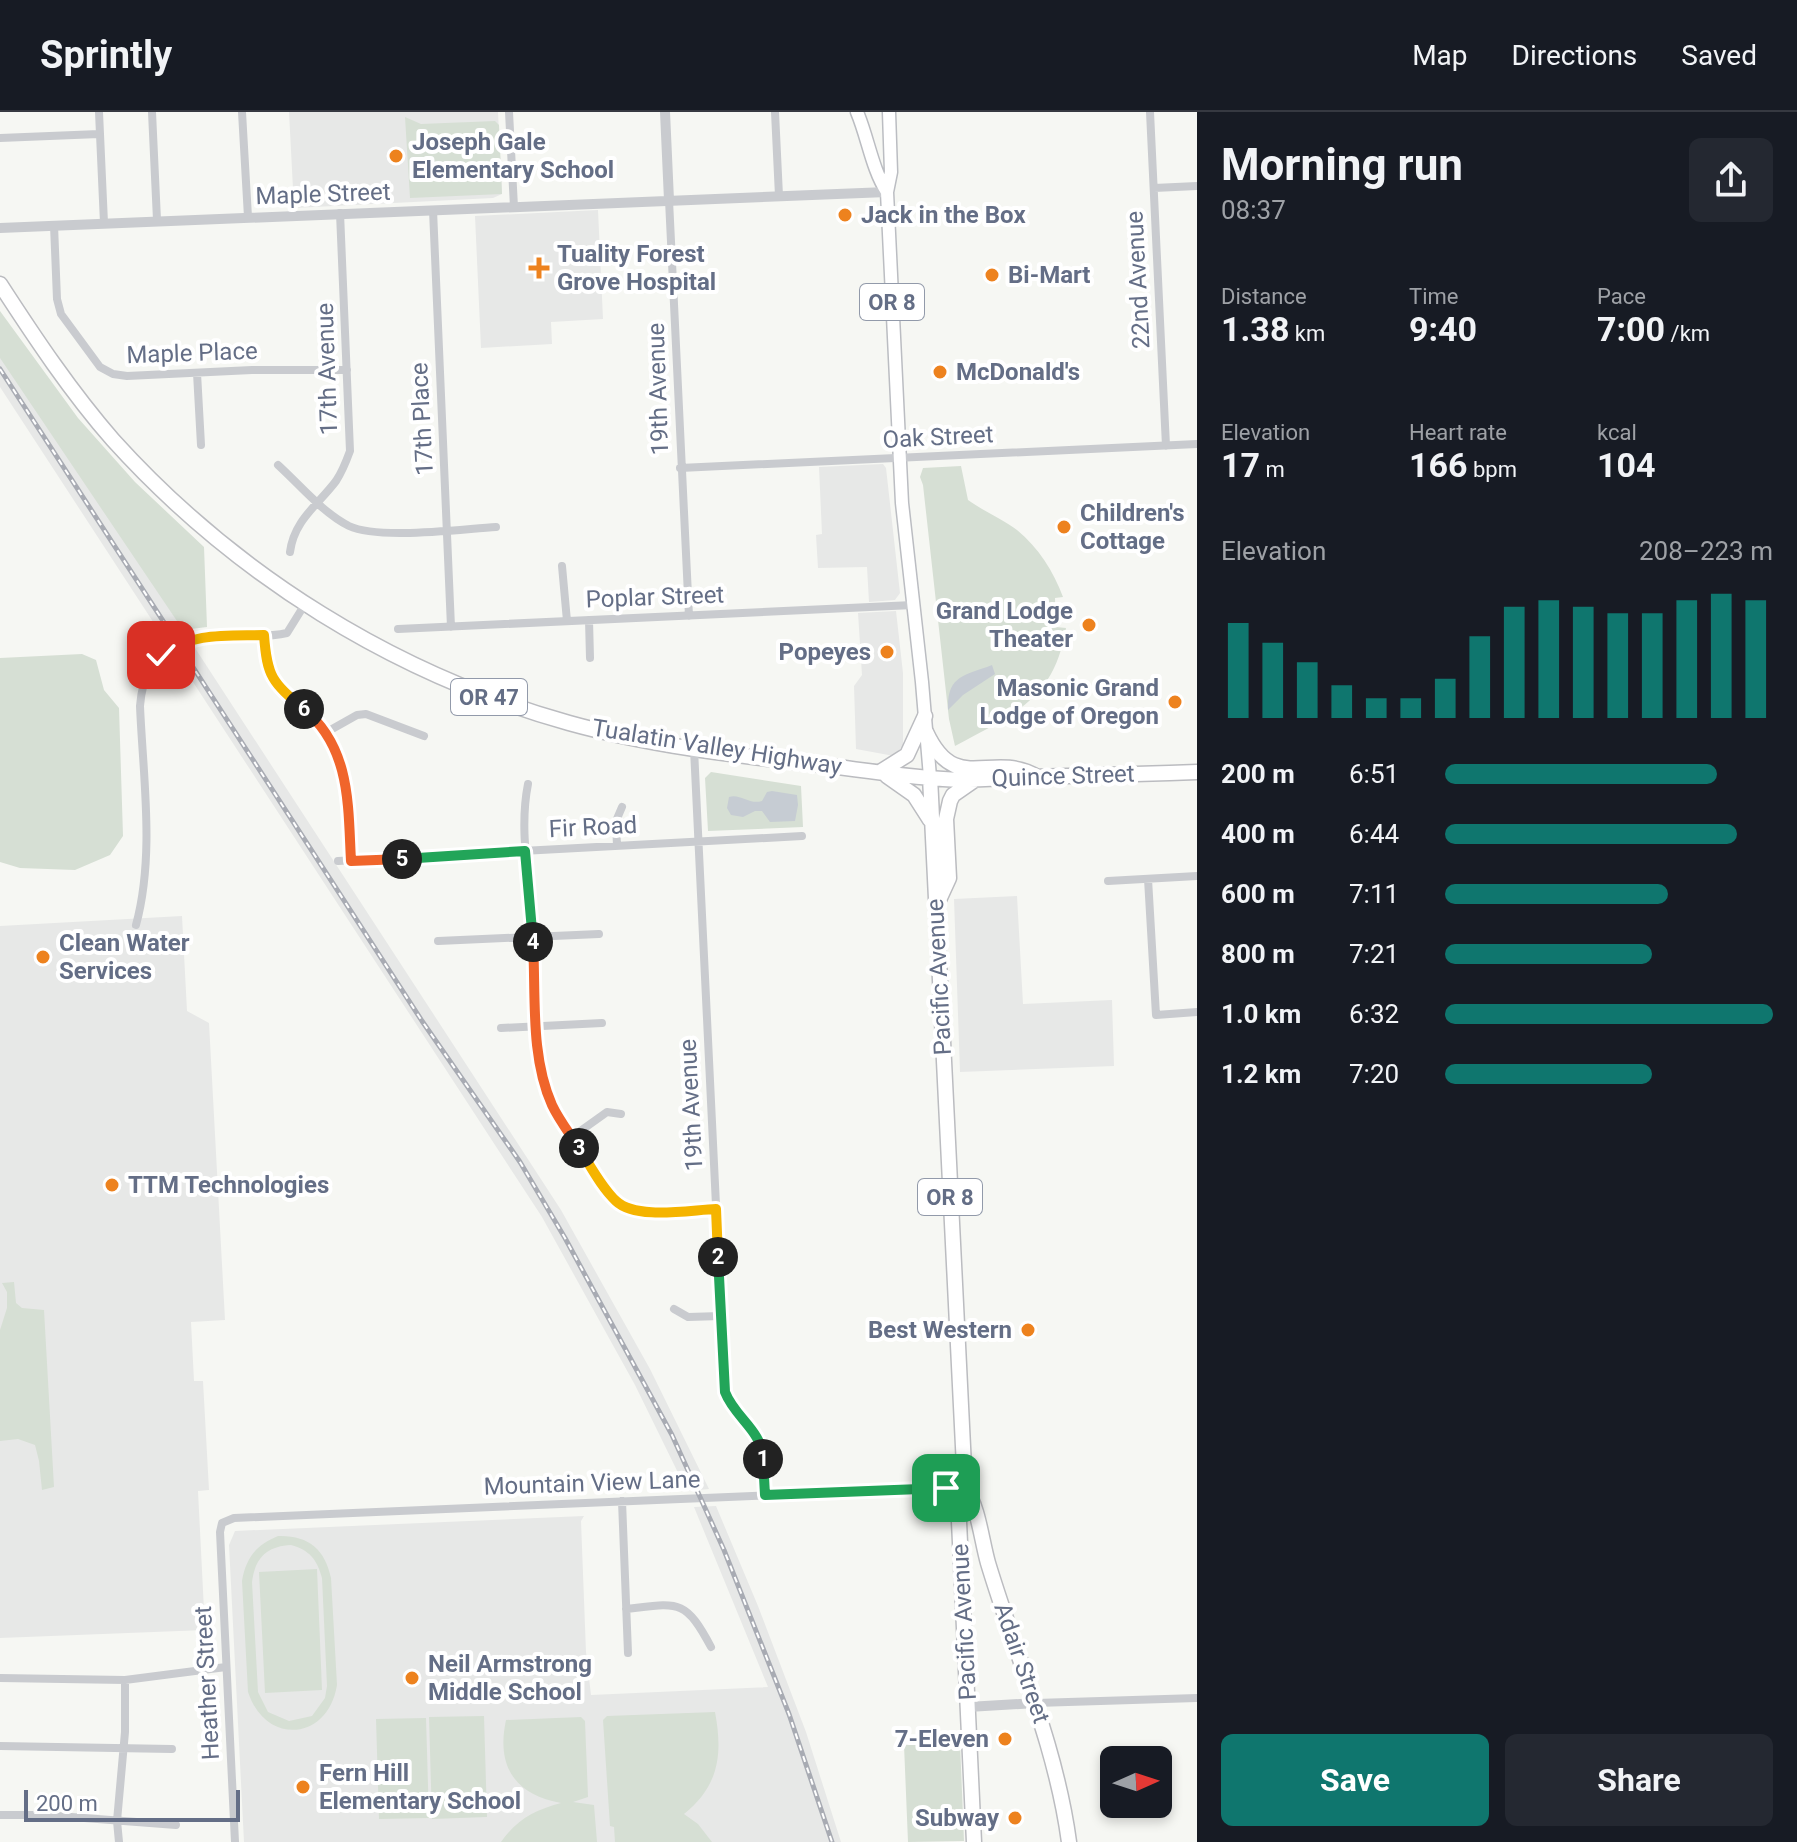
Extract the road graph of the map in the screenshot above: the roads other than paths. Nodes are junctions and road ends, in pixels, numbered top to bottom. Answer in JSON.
{"nodes":[{"id":1,"x":99,"y":112,"type":"edge"},
{"id":2,"x":152,"y":112,"type":"edge"},
{"id":3,"x":242,"y":112,"type":"edge"},
{"id":4,"x":509,"y":112,"type":"edge"},
{"id":5,"x":665,"y":112,"type":"edge"},
{"id":6,"x":775,"y":112,"type":"edge"},
{"id":7,"x":857,"y":112,"type":"edge"},
{"id":8,"x":889,"y":112,"type":"edge"},
{"id":9,"x":1150,"y":112,"type":"edge"},
{"id":10,"x":99,"y":134,"type":"junction"},
{"id":11,"x":0,"y":138,"type":"edge"},
{"id":12,"x":1197,"y":186,"type":"edge"},
{"id":13,"x":1154,"y":188,"type":"junction"},
{"id":14,"x":887,"y":192,"type":"junction"},
{"id":15,"x":779,"y":196,"type":"junction"},
{"id":16,"x":669,"y":200,"type":"junction"},
{"id":17,"x":514,"y":207,"type":"junction"},
{"id":18,"x":433,"y":210,"type":"junction"},
{"id":19,"x":340,"y":213,"type":"junction"},
{"id":20,"x":248,"y":217,"type":"junction"},
{"id":21,"x":157,"y":220,"type":"junction"},
{"id":22,"x":104,"y":223,"type":"junction"},
{"id":23,"x":54,"y":225,"type":"junction"},
{"id":24,"x":1,"y":229,"type":"edge"},
{"id":25,"x":0,"y":284,"type":"edge"},
{"id":26,"x":347,"y":370,"type":"junction"},
{"id":27,"x":197,"y":373,"type":"junction"},
{"id":28,"x":1197,"y":444,"type":"edge"},
{"id":29,"x":201,"y":445,"type":"dead end"},
{"id":30,"x":1166,"y":446,"type":"junction"},
{"id":31,"x":899,"y":459,"type":"junction"},
{"id":32,"x":278,"y":465,"type":"dead end"},
{"id":33,"x":680,"y":468,"type":"junction"},
{"id":34,"x":318,"y":501,"type":"junction"},
{"id":35,"x":496,"y":527,"type":"dead end"},
{"id":36,"x":447,"y":529,"type":"junction"},
{"id":37,"x":290,"y":552,"type":"dead end"},
{"id":38,"x":562,"y":566,"type":"dead end"},
{"id":39,"x":305,"y":604,"type":"junction"},
{"id":40,"x":913,"y":605,"type":"junction"},
{"id":41,"x":689,"y":616,"type":"junction"},
{"id":42,"x":589,"y":620,"type":"junction"},
{"id":43,"x":567,"y":621,"type":"junction"},
{"id":44,"x":451,"y":627,"type":"junction"},
{"id":45,"x":398,"y":629,"type":"dead end"},
{"id":46,"x":264,"y":635,"type":"junction"},
{"id":47,"x":590,"y":658,"type":"dead end"},
{"id":48,"x":925,"y":716,"type":"junction"},
{"id":49,"x":926,"y":732,"type":"junction"},
{"id":50,"x":325,"y":733,"type":"junction"},
{"id":51,"x":424,"y":736,"type":"dead end"},
{"id":52,"x":694,"y":748,"type":"junction"},
{"id":53,"x":879,"y":772,"type":"junction"},
{"id":54,"x":1197,"y":772,"type":"edge"},
{"id":55,"x":930,"y":777,"type":"junction"},
{"id":56,"x":1038,"y":777,"type":"junction"},
{"id":57,"x":978,"y":778,"type":"junction"},
{"id":58,"x":528,"y":784,"type":"dead end"},
{"id":59,"x":622,"y":807,"type":"dead end"},
{"id":60,"x":931,"y":823,"type":"junction"},
{"id":61,"x":802,"y":836,"type":"dead end"},
{"id":62,"x":698,"y":841,"type":"junction"},
{"id":63,"x":617,"y":846,"type":"junction"},
{"id":64,"x":525,"y":851,"type":"junction"},
{"id":65,"x":338,"y":861,"type":"dead end"},
{"id":66,"x":351,"y":861,"type":"junction"},
{"id":67,"x":1197,"y":876,"type":"edge"},
{"id":68,"x":1148,"y":879,"type":"junction"},
{"id":69,"x":1108,"y":881,"type":"dead end"},
{"id":70,"x":936,"y":906,"type":"junction"},
{"id":71,"x":136,"y":925,"type":"dead end"},
{"id":72,"x":599,"y":934,"type":"dead end"},
{"id":73,"x":533,"y":937,"type":"junction"},
{"id":74,"x":438,"y":941,"type":"dead end"},
{"id":75,"x":1197,"y":1012,"type":"edge"},
{"id":76,"x":602,"y":1023,"type":"dead end"},
{"id":77,"x":537,"y":1026,"type":"junction"},
{"id":78,"x":501,"y":1028,"type":"dead end"},
{"id":79,"x":621,"y":1114,"type":"dead end"},
{"id":80,"x":572,"y":1137,"type":"junction"},
{"id":81,"x":716,"y":1209,"type":"junction"},
{"id":82,"x":674,"y":1309,"type":"dead end"},
{"id":83,"x":721,"y":1316,"type":"junction"},
{"id":84,"x":965,"y":1487,"type":"junction"},
{"id":85,"x":765,"y":1495,"type":"junction"},
{"id":86,"x":622,"y":1501,"type":"junction"},
{"id":87,"x":222,"y":1523,"type":"joint"},
{"id":88,"x":626,"y":1609,"type":"junction"},
{"id":89,"x":711,"y":1647,"type":"dead end"},
{"id":90,"x":628,"y":1653,"type":"dead end"},
{"id":91,"x":226,"y":1667,"type":"junction"},
{"id":92,"x":0,"y":1678,"type":"edge"},
{"id":93,"x":125,"y":1680,"type":"junction"},
{"id":94,"x":1197,"y":1698,"type":"edge"},
{"id":95,"x":1036,"y":1703,"type":"junction"},
{"id":96,"x":968,"y":1707,"type":"junction"},
{"id":97,"x":0,"y":1746,"type":"edge"},
{"id":98,"x":124,"y":1749,"type":"junction"},
{"id":99,"x":172,"y":1749,"type":"dead end"},
{"id":100,"x":0,"y":1815,"type":"edge"},
{"id":101,"x":117,"y":1821,"type":"junction"},
{"id":102,"x":176,"y":1825,"type":"dead end"},
{"id":103,"x":119,"y":1842,"type":"edge"},
{"id":104,"x":235,"y":1842,"type":"edge"},
{"id":105,"x":974,"y":1842,"type":"edge"},
{"id":106,"x":1069,"y":1842,"type":"edge"}],
"edges":[{"from":1,"to":10,"type":"street"},
{"from":2,"to":21,"type":"street"},
{"from":3,"to":20,"type":"street"},
{"from":4,"to":17,"type":"street"},
{"from":5,"to":16,"type":"street","name":"19th Avenue"},
{"from":6,"to":15,"type":"street"},
{"from":7,"to":14,"type":"main road","number":"OR 8"},
{"from":8,"to":14,"type":"main road","name":"Pacific Avenue","number":"OR 8"},
{"from":9,"to":13,"type":"street","name":"22nd Avenue"},
{"from":10,"to":11,"type":"street"},
{"from":10,"to":22,"type":"street"},
{"from":12,"to":13,"type":"street"},
{"from":13,"to":30,"type":"street","name":"22nd Avenue"},
{"from":14,"to":15,"type":"street","name":"Maple Street"},
{"from":14,"to":31,"type":"main road","name":"Pacific Avenue","number":"OR 8"},
{"from":15,"to":16,"type":"street","name":"Maple Street"},
{"from":16,"to":17,"type":"street","name":"Maple Street"},
{"from":16,"to":33,"type":"street","name":"19th Avenue"},
{"from":17,"to":18,"type":"street","name":"Maple Street"},
{"from":18,"to":19,"type":"street","name":"Maple Street"},
{"from":18,"to":36,"type":"street","name":"17th Place"},
{"from":19,"to":20,"type":"street","name":"Maple Street"},
{"from":19,"to":26,"type":"street","name":"17th Avenue"},
{"from":20,"to":21,"type":"street","name":"Maple Street"},
{"from":21,"to":22,"type":"street","name":"Maple Street"},
{"from":22,"to":23,"type":"street","name":"Maple Street"},
{"from":23,"to":24,"type":"street","name":"Maple Street"},
{"from":23,"to":27,"type":"street","name":"Maple Place"},
{"from":25,"to":39,"type":"highway","name":"Tualatin Valley Highway","number":"OR 47"},
{"from":26,"to":27,"type":"street","name":"Maple Place"},
{"from":26,"to":34,"type":"street","name":"17th Avenue"},
{"from":27,"to":29,"type":"street"},
{"from":28,"to":30,"type":"street","name":"Oak Street"},
{"from":30,"to":31,"type":"street","name":"Oak Street"},
{"from":31,"to":33,"type":"street","name":"Oak Street"},
{"from":31,"to":40,"type":"main road","name":"Pacific Avenue","number":"OR 8"},
{"from":32,"to":34,"type":"street"},
{"from":33,"to":41,"type":"street","name":"19th Avenue"},
{"from":34,"to":36,"type":"street"},
{"from":34,"to":37,"type":"street","name":"17th Avenue"},
{"from":35,"to":36,"type":"street"},
{"from":36,"to":44,"type":"street","name":"17th Place"},
{"from":38,"to":43,"type":"street"},
{"from":39,"to":46,"type":"street"},
{"from":39,"to":52,"type":"highway","name":"Tualatin Valley Highway","number":"OR 47"},
{"from":40,"to":41,"type":"street","name":"Poplar Street"},
{"from":40,"to":48,"type":"main road","name":"Pacific Avenue","number":"OR 8"},
{"from":41,"to":42,"type":"street","name":"Poplar Street"},
{"from":42,"to":43,"type":"street","name":"Poplar Street"},
{"from":42,"to":47,"type":"street"},
{"from":43,"to":44,"type":"street","name":"Poplar Street"},
{"from":44,"to":45,"type":"street","name":"Poplar Street"},
{"from":46,"to":50,"type":"street"},
{"from":46,"to":71,"type":"street"},
{"from":48,"to":49,"type":"main road","name":"Pacific Avenue","number":"OR 8"},
{"from":48,"to":53,"type":"highway"},
{"from":49,"to":55,"type":"main road","name":"Pacific Avenue","number":"OR 8"},
{"from":49,"to":56,"type":"highway"},
{"from":50,"to":51,"type":"street"},
{"from":50,"to":66,"type":"street"},
{"from":52,"to":53,"type":"highway","name":"Tualatin Valley Highway","number":"OR 47"},
{"from":52,"to":62,"type":"street","name":"19th Avenue"},
{"from":53,"to":55,"type":"highway","name":"Tualatin Valley Highway","number":"OR 47"},
{"from":53,"to":60,"type":"highway"},
{"from":54,"to":56,"type":"highway","name":"Quince Street","number":"OR 47"},
{"from":55,"to":57,"type":"highway","name":"Quince Street","number":"OR 47"},
{"from":55,"to":60,"type":"highway","name":"Pacific Avenue","number":"OR 8"},
{"from":56,"to":57,"type":"highway","name":"Quince Street","number":"OR 47"},
{"from":57,"to":70,"type":"highway"},
{"from":58,"to":64,"type":"street"},
{"from":59,"to":63,"type":"street"},
{"from":60,"to":70,"type":"highway","name":"Pacific Avenue","number":"OR 8"},
{"from":61,"to":62,"type":"street","name":"Fir Road"},
{"from":62,"to":63,"type":"street","name":"Fir Road"},
{"from":62,"to":81,"type":"street","name":"19th Avenue"},
{"from":63,"to":64,"type":"street","name":"Fir Road"},
{"from":64,"to":66,"type":"street","name":"Fir Road"},
{"from":64,"to":73,"type":"street"},
{"from":65,"to":66,"type":"street","name":"Fir Road"},
{"from":67,"to":68,"type":"street"},
{"from":68,"to":69,"type":"street"},
{"from":68,"to":75,"type":"street"},
{"from":70,"to":84,"type":"highway","name":"Pacific Avenue","number":"OR 8"},
{"from":72,"to":73,"type":"street"},
{"from":73,"to":74,"type":"street"},
{"from":73,"to":77,"type":"street"},
{"from":76,"to":77,"type":"street"},
{"from":77,"to":78,"type":"street"},
{"from":77,"to":80,"type":"street"},
{"from":79,"to":80,"type":"street"},
{"from":80,"to":81,"type":"street"},
{"from":81,"to":83,"type":"street","name":"19th Avenue"},
{"from":82,"to":83,"type":"street"},
{"from":83,"to":85,"type":"street","name":"19th Avenue"},
{"from":84,"to":85,"type":"street","name":"Mountain View Lane"},
{"from":84,"to":95,"type":"highway","name":"Adair Street","number":"OR 8"},
{"from":84,"to":96,"type":"highway","name":"Pacific Avenue","number":"OR 8"},
{"from":85,"to":86,"type":"street","name":"Mountain View Lane"},
{"from":86,"to":87,"type":"street","name":"Mountain View Lane"},
{"from":86,"to":88,"type":"street"},
{"from":87,"to":91,"type":"street","name":"Heather Street"},
{"from":88,"to":89,"type":"street"},
{"from":88,"to":90,"type":"street"},
{"from":91,"to":93,"type":"street"},
{"from":91,"to":104,"type":"street","name":"Heather Street"},
{"from":92,"to":93,"type":"street"},
{"from":93,"to":98,"type":"street"},
{"from":94,"to":95,"type":"street"},
{"from":95,"to":96,"type":"street"},
{"from":95,"to":106,"type":"highway","name":"Adair Street","number":"OR 8"},
{"from":96,"to":105,"type":"highway","name":"Pacific Avenue","number":"OR 8"},
{"from":97,"to":98,"type":"street"},
{"from":98,"to":99,"type":"street"},
{"from":98,"to":101,"type":"street"},
{"from":100,"to":101,"type":"street"},
{"from":101,"to":102,"type":"street"},
{"from":101,"to":103,"type":"street"}]}
